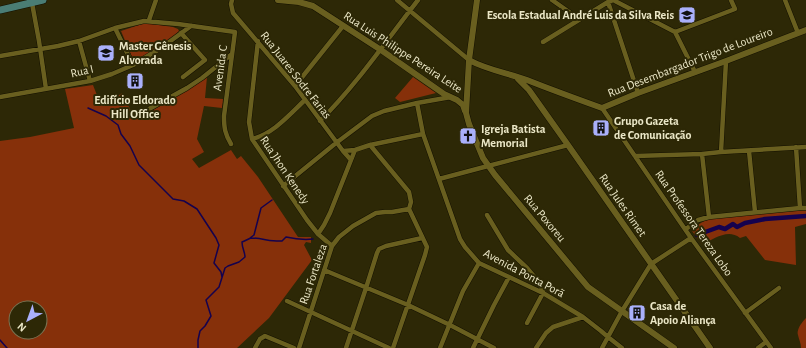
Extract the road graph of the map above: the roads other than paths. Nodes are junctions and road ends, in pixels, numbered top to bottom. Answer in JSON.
{"nodes":[{"id":1,"x":43,"y":0,"type":"edge"},
{"id":2,"x":156,"y":0,"type":"edge"},
{"id":3,"x":232,"y":0,"type":"edge"},
{"id":4,"x":278,"y":0,"type":"edge"},
{"id":5,"x":397,"y":0,"type":"edge"},
{"id":6,"x":418,"y":0,"type":"edge"},
{"id":7,"x":477,"y":0,"type":"edge"},
{"id":8,"x":552,"y":0,"type":"edge"},
{"id":9,"x":615,"y":0,"type":"edge"},
{"id":10,"x":731,"y":0,"type":"edge"},
{"id":11,"x":785,"y":0,"type":"edge"},
{"id":12,"x":31,"y":1,"type":"edge"},
{"id":13,"x":608,"y":2,"type":"junction"},
{"id":14,"x":0,"y":10,"type":"edge"},
{"id":15,"x":410,"y":10,"type":"junction"},
{"id":16,"x":579,"y":19,"type":"junction"},
{"id":17,"x":149,"y":20,"type":"junction"},
{"id":18,"x":178,"y":24,"type":"junction"},
{"id":19,"x":191,"y":26,"type":"junction"},
{"id":20,"x":244,"y":26,"type":"junction"},
{"id":21,"x":343,"y":26,"type":"junction"},
{"id":22,"x":115,"y":28,"type":"junction"},
{"id":23,"x":806,"y":30,"type":"edge"},
{"id":24,"x":181,"y":32,"type":"junction"},
{"id":25,"x":235,"y":32,"type":"junction"},
{"id":26,"x":676,"y":32,"type":"junction"},
{"id":27,"x":798,"y":33,"type":"junction"},
{"id":28,"x":79,"y":41,"type":"junction"},
{"id":29,"x":258,"y":41,"type":"junction"},
{"id":30,"x":543,"y":42,"type":"dead end"},
{"id":31,"x":40,"y":49,"type":"junction"},
{"id":32,"x":381,"y":50,"type":"junction"},
{"id":33,"x":232,"y":54,"type":"junction"},
{"id":34,"x":0,"y":56,"type":"edge"},
{"id":35,"x":469,"y":60,"type":"junction"},
{"id":36,"x":726,"y":62,"type":"junction"},
{"id":37,"x":133,"y":65,"type":"junction"},
{"id":38,"x":695,"y":72,"type":"junction"},
{"id":39,"x":184,"y":77,"type":"dead end"},
{"id":40,"x":516,"y":77,"type":"junction"},
{"id":41,"x":90,"y":80,"type":"junction"},
{"id":42,"x":295,"y":86,"type":"junction"},
{"id":43,"x":538,"y":86,"type":"junction"},
{"id":44,"x":46,"y":89,"type":"junction"},
{"id":45,"x":529,"y":90,"type":"junction"},
{"id":46,"x":638,"y":93,"type":"junction"},
{"id":47,"x":0,"y":97,"type":"edge"},
{"id":48,"x":451,"y":97,"type":"junction"},
{"id":49,"x":305,"y":100,"type":"junction"},
{"id":50,"x":417,"y":102,"type":"junction"},
{"id":51,"x":602,"y":108,"type":"junction"},
{"id":52,"x":149,"y":109,"type":"dead end"},
{"id":53,"x":466,"y":113,"type":"junction"},
{"id":54,"x":320,"y":121,"type":"junction"},
{"id":55,"x":423,"y":134,"type":"junction"},
{"id":56,"x":252,"y":139,"type":"junction"},
{"id":57,"x":336,"y":142,"type":"junction"},
{"id":58,"x":231,"y":144,"type":"dead end"},
{"id":59,"x":370,"y":145,"type":"junction"},
{"id":60,"x":568,"y":145,"type":"junction"},
{"id":61,"x":796,"y":147,"type":"junction"},
{"id":62,"x":806,"y":147,"type":"edge"},
{"id":63,"x":355,"y":150,"type":"junction"},
{"id":64,"x":343,"y":151,"type":"junction"},
{"id":65,"x":749,"y":151,"type":"junction"},
{"id":66,"x":720,"y":152,"type":"junction"},
{"id":67,"x":702,"y":154,"type":"junction"},
{"id":68,"x":635,"y":156,"type":"junction"},
{"id":69,"x":352,"y":160,"type":"junction"},
{"id":70,"x":488,"y":166,"type":"junction"},
{"id":71,"x":439,"y":179,"type":"junction"},
{"id":72,"x":283,"y":186,"type":"junction"},
{"id":73,"x":800,"y":208,"type":"junction"},
{"id":74,"x":806,"y":208,"type":"edge"},
{"id":75,"x":409,"y":209,"type":"junction"},
{"id":76,"x":755,"y":212,"type":"junction"},
{"id":77,"x":487,"y":215,"type":"dead end"},
{"id":78,"x":708,"y":217,"type":"junction"},
{"id":79,"x":686,"y":229,"type":"junction"},
{"id":80,"x":318,"y":234,"type":"junction"},
{"id":81,"x":422,"y":238,"type":"junction"},
{"id":82,"x":691,"y":238,"type":"junction"},
{"id":83,"x":332,"y":246,"type":"junction"},
{"id":84,"x":479,"y":263,"type":"junction"},
{"id":85,"x":651,"y":264,"type":"junction"},
{"id":86,"x":324,"y":270,"type":"junction"},
{"id":87,"x":509,"y":277,"type":"junction"},
{"id":88,"x":366,"y":288,"type":"junction"},
{"id":89,"x":779,"y":288,"type":"dead end"},
{"id":90,"x":543,"y":293,"type":"junction"},
{"id":91,"x":287,"y":301,"type":"dead end"},
{"id":92,"x":408,"y":306,"type":"junction"},
{"id":93,"x":622,"y":311,"type":"junction"},
{"id":94,"x":310,"y":312,"type":"junction"},
{"id":95,"x":745,"y":313,"type":"junction"},
{"id":96,"x":583,"y":317,"type":"junction"},
{"id":97,"x":527,"y":323,"type":"dead end"},
{"id":98,"x":450,"y":325,"type":"junction"},
{"id":99,"x":352,"y":330,"type":"junction"},
{"id":100,"x":608,"y":337,"type":"junction"},
{"id":101,"x":478,"y":340,"type":"junction"},
{"id":102,"x":766,"y":342,"type":"junction"},
{"id":103,"x":255,"y":348,"type":"edge"},
{"id":104,"x":294,"y":348,"type":"edge"},
{"id":105,"x":300,"y":348,"type":"edge"},
{"id":106,"x":346,"y":348,"type":"edge"},
{"id":107,"x":389,"y":348,"type":"edge"},
{"id":108,"x":393,"y":348,"type":"edge"},
{"id":109,"x":440,"y":348,"type":"edge"},
{"id":110,"x":473,"y":348,"type":"edge"},
{"id":111,"x":494,"y":348,"type":"edge"},
{"id":112,"x":536,"y":348,"type":"edge"},
{"id":113,"x":602,"y":348,"type":"edge"},
{"id":114,"x":622,"y":348,"type":"edge"},
{"id":115,"x":674,"y":348,"type":"edge"},
{"id":116,"x":710,"y":348,"type":"edge"},
{"id":117,"x":758,"y":348,"type":"edge"},
{"id":118,"x":771,"y":348,"type":"edge"}],
"edges":[{"from":1,"to":12,"type":"main road"},
{"from":2,"to":17,"type":"street"},
{"from":3,"to":20,"type":"street","name":"Rua Juares Sodre Farias"},
{"from":4,"to":21,"type":"street","name":"Rua Luis Philippe Pereira Leite"},
{"from":5,"to":15,"type":"street"},
{"from":6,"to":15,"type":"street"},
{"from":7,"to":35,"type":"street","name":"Rua Poxoreu"},
{"from":8,"to":16,"type":"street"},
{"from":9,"to":13,"type":"street"},
{"from":9,"to":26,"type":"street"},
{"from":10,"to":26,"type":"street"},
{"from":11,"to":27,"type":"street"},
{"from":12,"to":14,"type":"main road"},
{"from":12,"to":31,"type":"street"},
{"from":13,"to":16,"type":"street"},
{"from":13,"to":46,"type":"street"},
{"from":15,"to":32,"type":"street"},
{"from":15,"to":35,"type":"street"},
{"from":16,"to":30,"type":"street"},
{"from":17,"to":18,"type":"street","name":"Avenida C"},
{"from":17,"to":22,"type":"street","name":"Avenida C"},
{"from":18,"to":19,"type":"street","name":"Avenida C"},
{"from":18,"to":24,"type":"street"},
{"from":19,"to":24,"type":"street","name":"Rua I"},
{"from":19,"to":25,"type":"street","name":"Avenida C"},
{"from":20,"to":25,"type":"street"},
{"from":20,"to":29,"type":"street","name":"Rua Juares Sodre Farias"},
{"from":21,"to":32,"type":"street","name":"Rua Luis Philippe Pereira Leite"},
{"from":21,"to":42,"type":"street"},
{"from":22,"to":28,"type":"street","name":"Avenida C"},
{"from":22,"to":37,"type":"street"},
{"from":23,"to":27,"type":"street","name":"Rua Desembargador Trigo de Loureiro"},
{"from":24,"to":37,"type":"street","name":"Rua I"},
{"from":24,"to":39,"type":"street"},
{"from":25,"to":33,"type":"street","name":"Avenida C"},
{"from":26,"to":38,"type":"street"},
{"from":27,"to":36,"type":"street","name":"Rua Desembargador Trigo de Loureiro"},
{"from":28,"to":31,"type":"street","name":"Avenida C"},
{"from":28,"to":41,"type":"street"},
{"from":29,"to":42,"type":"street","name":"Rua Juares Sodre Farias"},
{"from":29,"to":56,"type":"street","name":"Rua Jhon Kenedy"},
{"from":31,"to":34,"type":"street","name":"Avenida C"},
{"from":31,"to":44,"type":"street"},
{"from":32,"to":48,"type":"street","name":"Rua Luis Philippe Pereira Leite"},
{"from":32,"to":54,"type":"street"},
{"from":33,"to":52,"type":"street"},
{"from":33,"to":58,"type":"street","name":"Avenida C"},
{"from":35,"to":40,"type":"street","name":"Rua Desembargador Trigo de Loureiro"},
{"from":35,"to":53,"type":"street","name":"Rua Poxoreu"},
{"from":36,"to":38,"type":"street","name":"Rua Desembargador Trigo de Loureiro"},
{"from":36,"to":66,"type":"street"},
{"from":37,"to":41,"type":"street","name":"Rua I"},
{"from":38,"to":46,"type":"street","name":"Rua Desembargador Trigo de Loureiro"},
{"from":40,"to":43,"type":"street","name":"Rua Desembargador Trigo de Loureiro"},
{"from":40,"to":45,"type":"street","name":"Rua Jules Rimet"},
{"from":41,"to":44,"type":"street","name":"Rua I"},
{"from":42,"to":49,"type":"street","name":"Rua Juares Sodre Farias"},
{"from":43,"to":45,"type":"street"},
{"from":43,"to":51,"type":"street","name":"Rua Desembargador Trigo de Loureiro"},
{"from":44,"to":47,"type":"street","name":"Rua I"},
{"from":45,"to":60,"type":"street","name":"Rua Jules Rimet"},
{"from":46,"to":51,"type":"street","name":"Rua Desembargador Trigo de Loureiro"},
{"from":48,"to":50,"type":"street"},
{"from":48,"to":53,"type":"street","name":"Rua Luis Philippe Pereira Leite"},
{"from":49,"to":54,"type":"street","name":"Rua Juares Sodre Farias"},
{"from":49,"to":56,"type":"street"},
{"from":50,"to":55,"type":"street","name":"Avenida Ponta Porã"},
{"from":50,"to":57,"type":"street"},
{"from":51,"to":68,"type":"street","name":"Rua Professora Tereza Lobo"},
{"from":53,"to":70,"type":"street","name":"Rua Poxoreu"},
{"from":54,"to":57,"type":"street","name":"Rua Juares Sodre Farias"},
{"from":55,"to":59,"type":"street"},
{"from":55,"to":71,"type":"street","name":"Avenida Ponta Porã"},
{"from":56,"to":72,"type":"street","name":"Rua Jhon Kenedy"},
{"from":57,"to":64,"type":"street","name":"Rua Juares Sodre Farias"},
{"from":57,"to":72,"type":"street"},
{"from":59,"to":63,"type":"street"},
{"from":59,"to":75,"type":"street"},
{"from":60,"to":70,"type":"street"},
{"from":60,"to":85,"type":"street","name":"Rua Jules Rimet"},
{"from":61,"to":62,"type":"street"},
{"from":61,"to":65,"type":"street"},
{"from":61,"to":73,"type":"street"},
{"from":63,"to":64,"type":"street"},
{"from":63,"to":69,"type":"street"},
{"from":64,"to":69,"type":"street","name":"Rua Juares Sodre Farias"},
{"from":65,"to":66,"type":"street"},
{"from":65,"to":76,"type":"street"},
{"from":66,"to":67,"type":"street"},
{"from":67,"to":68,"type":"street"},
{"from":67,"to":78,"type":"street"},
{"from":68,"to":79,"type":"street","name":"Rua Professora Tereza Lobo"},
{"from":69,"to":80,"type":"street"},
{"from":70,"to":71,"type":"street"},
{"from":70,"to":93,"type":"street","name":"Rua Poxoreu"},
{"from":71,"to":84,"type":"street","name":"Avenida Ponta Porã"},
{"from":72,"to":80,"type":"street","name":"Rua Jhon Kenedy"},
{"from":73,"to":74,"type":"street"},
{"from":73,"to":76,"type":"street"},
{"from":75,"to":81,"type":"street"},
{"from":75,"to":83,"type":"street","name":"Rua Fortaleza"},
{"from":76,"to":78,"type":"street"},
{"from":77,"to":90,"type":"street"},
{"from":78,"to":79,"type":"street"},
{"from":79,"to":82,"type":"street","name":"Rua Professora Tereza Lobo"},
{"from":80,"to":83,"type":"street","name":"Rua Jhon Kenedy"},
{"from":81,"to":88,"type":"street"},
{"from":81,"to":92,"type":"street"},
{"from":82,"to":85,"type":"street"},
{"from":82,"to":95,"type":"street","name":"Rua Professora Tereza Lobo"},
{"from":83,"to":86,"type":"street","name":"Rua Fortaleza"},
{"from":84,"to":87,"type":"street","name":"Avenida Ponta Porã"},
{"from":84,"to":98,"type":"street"},
{"from":85,"to":93,"type":"street"},
{"from":85,"to":116,"type":"street","name":"Rua Jules Rimet"},
{"from":86,"to":88,"type":"street"},
{"from":86,"to":94,"type":"street","name":"Rua Fortaleza"},
{"from":87,"to":90,"type":"street","name":"Avenida Ponta Porã"},
{"from":87,"to":101,"type":"street"},
{"from":88,"to":92,"type":"street"},
{"from":88,"to":99,"type":"street"},
{"from":89,"to":95,"type":"street"},
{"from":90,"to":96,"type":"street","name":"Avenida Ponta Porã"},
{"from":90,"to":97,"type":"street"},
{"from":91,"to":94,"type":"street"},
{"from":92,"to":98,"type":"street"},
{"from":92,"to":108,"type":"street"},
{"from":93,"to":100,"type":"street"},
{"from":93,"to":115,"type":"street","name":"Rua Poxoreu"},
{"from":94,"to":99,"type":"street"},
{"from":94,"to":105,"type":"street","name":"Rua Fortaleza"},
{"from":95,"to":102,"type":"street","name":"Rua Professora Tereza Lobo"},
{"from":96,"to":100,"type":"street","name":"Avenida Ponta Porã"},
{"from":96,"to":112,"type":"street"},
{"from":98,"to":101,"type":"street"},
{"from":98,"to":109,"type":"street"},
{"from":99,"to":106,"type":"street"},
{"from":99,"to":107,"type":"street"},
{"from":100,"to":113,"type":"street"},
{"from":100,"to":114,"type":"street","name":"Avenida Ponta Porã"},
{"from":101,"to":110,"type":"street"},
{"from":101,"to":111,"type":"street"},
{"from":102,"to":117,"type":"street"},
{"from":102,"to":118,"type":"street","name":"Rua Professora Tereza Lobo"},
{"from":103,"to":104,"type":"street"}]}
